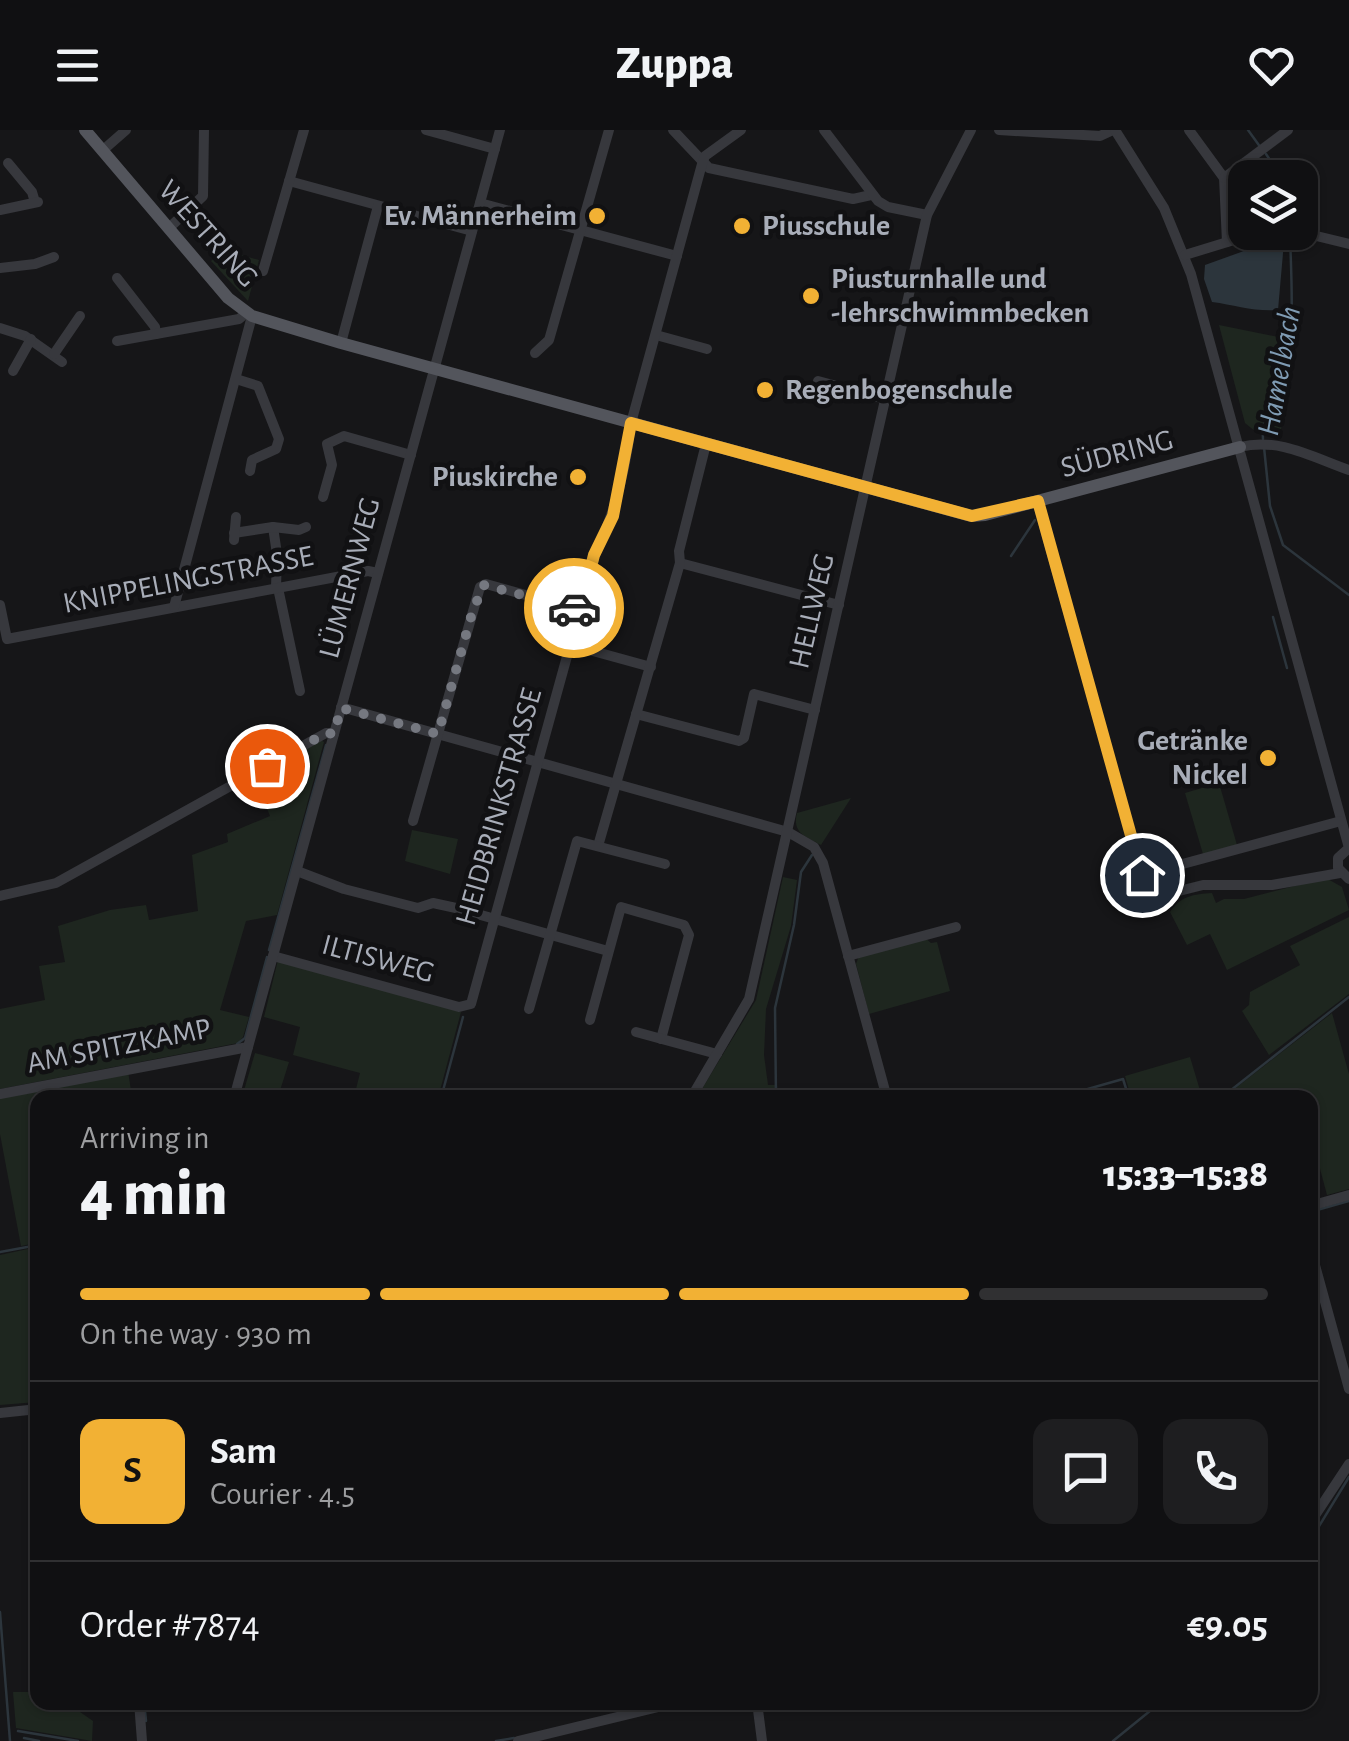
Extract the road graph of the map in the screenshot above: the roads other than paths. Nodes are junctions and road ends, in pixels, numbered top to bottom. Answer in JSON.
{"nodes":[{"id":1,"x":84,"y":130,"type":"edge"},
{"id":2,"x":126,"y":130,"type":"edge"},
{"id":3,"x":204,"y":130,"type":"edge"},
{"id":4,"x":304,"y":130,"type":"edge"},
{"id":5,"x":426,"y":130,"type":"edge"},
{"id":6,"x":500,"y":130,"type":"edge"},
{"id":7,"x":609,"y":130,"type":"edge"},
{"id":8,"x":673,"y":130,"type":"edge"},
{"id":9,"x":741,"y":130,"type":"edge"},
{"id":10,"x":824,"y":130,"type":"edge"},
{"id":11,"x":971,"y":130,"type":"edge"},
{"id":12,"x":999,"y":130,"type":"edge"},
{"id":13,"x":1114,"y":130,"type":"edge"},
{"id":14,"x":1190,"y":130,"type":"edge"},
{"id":15,"x":1288,"y":130,"type":"edge"},
{"id":16,"x":495,"y":148,"type":"junction"},
{"id":17,"x":102,"y":151,"type":"junction"},
{"id":18,"x":8,"y":162,"type":"dead end"},
{"id":19,"x":702,"y":164,"type":"junction"},
{"id":20,"x":1224,"y":178,"type":"junction"},
{"id":21,"x":289,"y":181,"type":"junction"},
{"id":22,"x":871,"y":195,"type":"junction"},
{"id":23,"x":480,"y":203,"type":"junction"},
{"id":24,"x":378,"y":206,"type":"junction"},
{"id":25,"x":0,"y":210,"type":"edge"},
{"id":26,"x":928,"y":215,"type":"junction"},
{"id":27,"x":169,"y":228,"type":"junction"},
{"id":28,"x":580,"y":229,"type":"junction"},
{"id":29,"x":472,"y":231,"type":"junction"},
{"id":30,"x":1318,"y":236,"type":"edge"},
{"id":31,"x":1227,"y":242,"type":"joint"},
{"id":32,"x":1349,"y":244,"type":"edge"},
{"id":33,"x":1184,"y":255,"type":"junction"},
{"id":34,"x":677,"y":256,"type":"junction"},
{"id":35,"x":54,"y":257,"type":"dead end"},
{"id":36,"x":0,"y":268,"type":"edge"},
{"id":37,"x":263,"y":271,"type":"dead end"},
{"id":38,"x":117,"y":278,"type":"dead end"},
{"id":39,"x":249,"y":314,"type":"junction"},
{"id":40,"x":80,"y":316,"type":"dead end"},
{"id":41,"x":0,"y":328,"type":"edge"},
{"id":42,"x":156,"y":334,"type":"junction"},
{"id":43,"x":656,"y":335,"type":"junction"},
{"id":44,"x":30,"y":339,"type":"junction"},
{"id":45,"x":117,"y":342,"type":"dead end"},
{"id":46,"x":341,"y":343,"type":"junction"},
{"id":47,"x":707,"y":349,"type":"dead end"},
{"id":48,"x":535,"y":353,"type":"dead end"},
{"id":49,"x":434,"y":368,"type":"junction"},
{"id":50,"x":13,"y":371,"type":"dead end"},
{"id":51,"x":236,"y":379,"type":"junction"},
{"id":52,"x":818,"y":381,"type":"dead end"},
{"id":53,"x":884,"y":399,"type":"junction"},
{"id":54,"x":631,"y":423,"type":"junction"},
{"id":55,"x":706,"y":444,"type":"junction"},
{"id":56,"x":1240,"y":447,"type":"junction"},
{"id":57,"x":411,"y":455,"type":"junction"},
{"id":58,"x":1349,"y":470,"type":"edge"},
{"id":59,"x":250,"y":471,"type":"dead end"},
{"id":60,"x":865,"y":488,"type":"junction"},
{"id":61,"x":323,"y":497,"type":"dead end"},
{"id":62,"x":1038,"y":501,"type":"junction"},
{"id":63,"x":236,"y":517,"type":"dead end"},
{"id":64,"x":273,"y":527,"type":"junction"},
{"id":65,"x":306,"y":527,"type":"dead end"},
{"id":66,"x":680,"y":563,"type":"junction"},
{"id":67,"x":378,"y":573,"type":"junction"},
{"id":68,"x":276,"y":588,"type":"junction"},
{"id":69,"x":0,"y":605,"type":"edge"},
{"id":70,"x":839,"y":605,"type":"junction"},
{"id":71,"x":174,"y":607,"type":"junction"},
{"id":72,"x":580,"y":610,"type":"junction"},
{"id":73,"x":570,"y":645,"type":"junction"},
{"id":74,"x":651,"y":667,"type":"junction"},
{"id":75,"x":300,"y":692,"type":"dead end"},
{"id":76,"x":341,"y":708,"type":"junction"},
{"id":77,"x":815,"y":710,"type":"junction"},
{"id":78,"x":636,"y":714,"type":"junction"},
{"id":79,"x":334,"y":734,"type":"junction"},
{"id":80,"x":438,"y":734,"type":"junction"},
{"id":81,"x":537,"y":762,"type":"junction"},
{"id":82,"x":616,"y":785,"type":"junction"},
{"id":83,"x":1341,"y":820,"type":"junction"},
{"id":84,"x":413,"y":821,"type":"dead end"},
{"id":85,"x":788,"y":832,"type":"junction"},
{"id":86,"x":598,"y":846,"type":"junction"},
{"id":87,"x":1349,"y":848,"type":"edge"},
{"id":88,"x":664,"y":864,"type":"dead end"},
{"id":89,"x":296,"y":871,"type":"junction"},
{"id":90,"x":1342,"y":872,"type":"edge"},
{"id":91,"x":0,"y":896,"type":"edge"},
{"id":92,"x":1151,"y":898,"type":"dead end"},
{"id":93,"x":494,"y":920,"type":"junction"},
{"id":94,"x":956,"y":927,"type":"dead end"},
{"id":95,"x":550,"y":935,"type":"junction"},
{"id":96,"x":608,"y":951,"type":"junction"},
{"id":97,"x":273,"y":956,"type":"junction"},
{"id":98,"x":848,"y":956,"type":"junction"},
{"id":99,"x":471,"y":1004,"type":"joint"},
{"id":100,"x":530,"y":1009,"type":"dead end"},
{"id":101,"x":590,"y":1020,"type":"dead end"},
{"id":102,"x":636,"y":1032,"type":"dead end"},
{"id":103,"x":661,"y":1039,"type":"junction"},
{"id":104,"x":248,"y":1047,"type":"junction"},
{"id":105,"x":717,"y":1054,"type":"junction"},
{"id":106,"x":236,"y":1090,"type":"edge"},
{"id":107,"x":696,"y":1090,"type":"edge"},
{"id":108,"x":884,"y":1090,"type":"edge"},
{"id":109,"x":0,"y":1094,"type":"edge"},
{"id":110,"x":1349,"y":1195,"type":"edge"},
{"id":111,"x":1318,"y":1204,"type":"edge"},
{"id":112,"x":1318,"y":1276,"type":"edge"},
{"id":113,"x":1349,"y":1390,"type":"edge"},
{"id":114,"x":30,"y":1410,"type":"edge"},
{"id":115,"x":0,"y":1412,"type":"edge"},
{"id":116,"x":1349,"y":1464,"type":"edge"},
{"id":117,"x":1318,"y":1511,"type":"edge"},
{"id":118,"x":140,"y":1710,"type":"edge"},
{"id":119,"x":646,"y":1710,"type":"edge"},
{"id":120,"x":758,"y":1710,"type":"edge"},
{"id":121,"x":142,"y":1741,"type":"edge"},
{"id":122,"x":518,"y":1741,"type":"edge"},
{"id":123,"x":762,"y":1741,"type":"edge"}],
"edges":[{"from":1,"to":17,"type":"main road","name":"WESTRING"},
{"from":2,"to":17,"type":"street"},
{"from":3,"to":27,"type":"street"},
{"from":4,"to":21,"type":"street"},
{"from":5,"to":16,"type":"street"},
{"from":6,"to":16,"type":"street","name":"LÜMERNWEG"},
{"from":7,"to":28,"type":"street"},
{"from":8,"to":19,"type":"street"},
{"from":9,"to":19,"type":"street"},
{"from":10,"to":22,"type":"street"},
{"from":11,"to":26,"type":"street","name":"HELLWEG"},
{"from":12,"to":13,"type":"street"},
{"from":13,"to":33,"type":"street"},
{"from":14,"to":20,"type":"street"},
{"from":15,"to":20,"type":"street"},
{"from":16,"to":23,"type":"street","name":"LÜMERNWEG"},
{"from":17,"to":27,"type":"main road","name":"WESTRING"},
{"from":18,"to":25,"type":"street"},
{"from":19,"to":22,"type":"street"},
{"from":19,"to":34,"type":"street","name":"HEIDBRINKSTRASSE"},
{"from":20,"to":31,"type":"street"},
{"from":21,"to":24,"type":"street"},
{"from":21,"to":37,"type":"street"},
{"from":22,"to":26,"type":"street"},
{"from":23,"to":28,"type":"street"},
{"from":23,"to":29,"type":"street","name":"LÜMERNWEG"},
{"from":24,"to":29,"type":"street"},
{"from":24,"to":46,"type":"street"},
{"from":26,"to":53,"type":"street","name":"HELLWEG"},
{"from":27,"to":39,"type":"main road","name":"WESTRING"},
{"from":28,"to":34,"type":"street"},
{"from":28,"to":48,"type":"street"},
{"from":29,"to":49,"type":"street","name":"LÜMERNWEG"},
{"from":30,"to":32,"type":"street"},
{"from":31,"to":33,"type":"street"},
{"from":33,"to":56,"type":"street"},
{"from":34,"to":43,"type":"street","name":"HEIDBRINKSTRASSE"},
{"from":35,"to":36,"type":"street"},
{"from":38,"to":42,"type":"street"},
{"from":39,"to":42,"type":"street"},
{"from":39,"to":46,"type":"main road","name":"WESTRING"},
{"from":39,"to":51,"type":"street"},
{"from":40,"to":44,"type":"street"},
{"from":41,"to":44,"type":"street"},
{"from":42,"to":45,"type":"street"},
{"from":43,"to":47,"type":"street"},
{"from":43,"to":54,"type":"street","name":"HEIDBRINKSTRASSE"},
{"from":44,"to":50,"type":"street"},
{"from":46,"to":49,"type":"main road","name":"WESTRING"},
{"from":49,"to":54,"type":"main road","name":"SÜDRING"},
{"from":49,"to":57,"type":"street","name":"LÜMERNWEG"},
{"from":51,"to":59,"type":"street"},
{"from":51,"to":71,"type":"street"},
{"from":52,"to":53,"type":"street"},
{"from":53,"to":60,"type":"street","name":"HELLWEG"},
{"from":54,"to":55,"type":"main road","name":"SÜDRING"},
{"from":54,"to":72,"type":"street","name":"HEIDBRINKSTRASSE"},
{"from":55,"to":60,"type":"main road","name":"SÜDRING"},
{"from":55,"to":66,"type":"street"},
{"from":56,"to":58,"type":"street","name":"SÜDRING"},
{"from":56,"to":62,"type":"main road","name":"SÜDRING"},
{"from":56,"to":83,"type":"street"},
{"from":57,"to":61,"type":"street"},
{"from":57,"to":67,"type":"street","name":"LÜMERNWEG"},
{"from":60,"to":62,"type":"main road","name":"SÜDRING"},
{"from":60,"to":70,"type":"street","name":"HELLWEG"},
{"from":62,"to":83,"type":"street"},
{"from":63,"to":64,"type":"street"},
{"from":64,"to":65,"type":"street"},
{"from":64,"to":68,"type":"street"},
{"from":66,"to":70,"type":"street"},
{"from":66,"to":74,"type":"street"},
{"from":67,"to":68,"type":"street","name":"KNIPPELINGSTRASSE"},
{"from":67,"to":76,"type":"street","name":"LÜMERNWEG"},
{"from":68,"to":71,"type":"street","name":"KNIPPELINGSTRASSE"},
{"from":68,"to":75,"type":"street"},
{"from":69,"to":71,"type":"street","name":"KNIPPELINGSTRASSE"},
{"from":70,"to":77,"type":"street","name":"HELLWEG"},
{"from":72,"to":73,"type":"street","name":"HEIDBRINKSTRASSE"},
{"from":72,"to":80,"type":"street"},
{"from":73,"to":74,"type":"street"},
{"from":73,"to":81,"type":"street","name":"HEIDBRINKSTRASSE"},
{"from":74,"to":78,"type":"street"},
{"from":76,"to":79,"type":"street","name":"LÜMERNWEG"},
{"from":76,"to":80,"type":"street"},
{"from":77,"to":78,"type":"street"},
{"from":77,"to":85,"type":"street","name":"HELLWEG"},
{"from":78,"to":82,"type":"street"},
{"from":79,"to":89,"type":"street","name":"LÜMERNWEG"},
{"from":79,"to":91,"type":"street"},
{"from":80,"to":81,"type":"street"},
{"from":80,"to":84,"type":"street"},
{"from":81,"to":82,"type":"street"},
{"from":81,"to":93,"type":"street","name":"HEIDBRINKSTRASSE"},
{"from":82,"to":85,"type":"street"},
{"from":82,"to":86,"type":"street"},
{"from":83,"to":87,"type":"street"},
{"from":85,"to":98,"type":"street"},
{"from":85,"to":105,"type":"street","name":"HELLWEG"},
{"from":86,"to":88,"type":"street"},
{"from":86,"to":95,"type":"street"},
{"from":87,"to":90,"type":"street"},
{"from":89,"to":93,"type":"street"},
{"from":89,"to":97,"type":"street","name":"LÜMERNWEG"},
{"from":90,"to":92,"type":"street"},
{"from":93,"to":95,"type":"street"},
{"from":93,"to":99,"type":"street","name":"HEIDBRINKSTRASSE"},
{"from":94,"to":98,"type":"street"},
{"from":95,"to":96,"type":"street"},
{"from":95,"to":100,"type":"street"},
{"from":96,"to":101,"type":"street"},
{"from":96,"to":103,"type":"street"},
{"from":97,"to":99,"type":"street","name":"ILTISWEG"},
{"from":97,"to":104,"type":"street","name":"LÜMERNWEG"},
{"from":98,"to":108,"type":"street"},
{"from":102,"to":103,"type":"street"},
{"from":103,"to":105,"type":"street"},
{"from":104,"to":106,"type":"street","name":"LÜMERNWEG"},
{"from":104,"to":109,"type":"street","name":"AM SPITZKAMP"},
{"from":105,"to":107,"type":"street","name":"HELLWEG"},
{"from":110,"to":111,"type":"street"},
{"from":112,"to":113,"type":"street"},
{"from":114,"to":115,"type":"street"},
{"from":116,"to":117,"type":"street"},
{"from":118,"to":121,"type":"street"},
{"from":119,"to":122,"type":"street"},
{"from":120,"to":123,"type":"street"}]}
